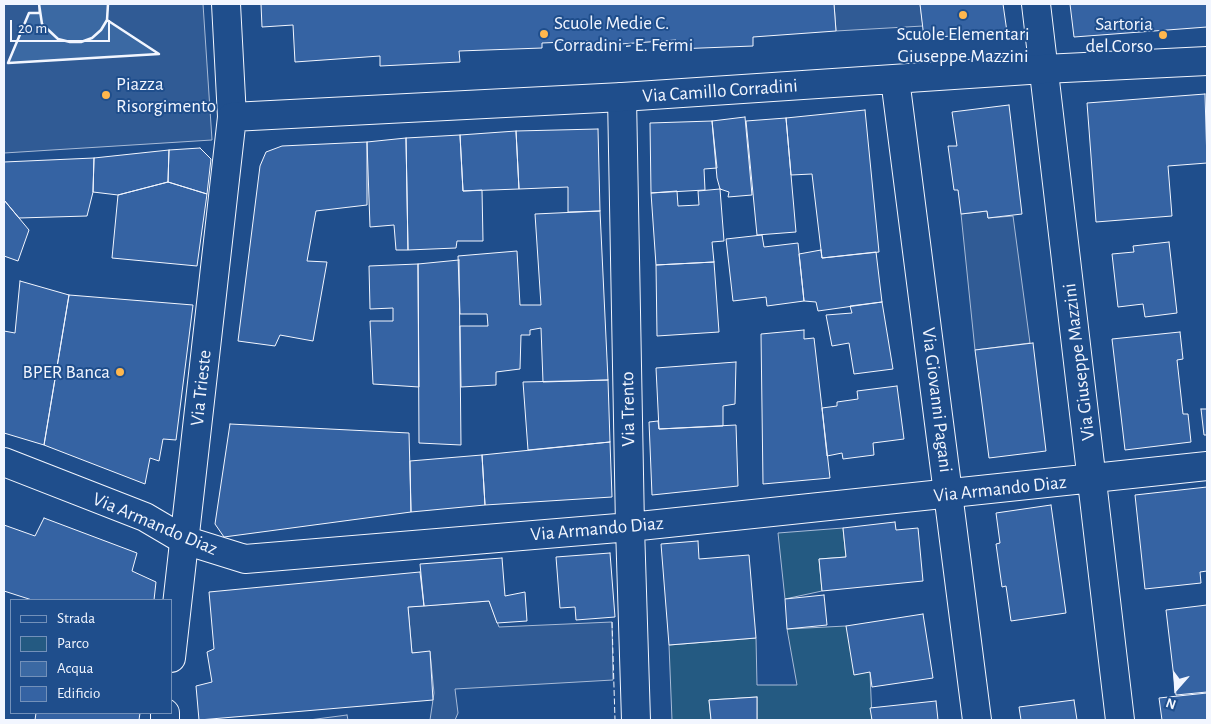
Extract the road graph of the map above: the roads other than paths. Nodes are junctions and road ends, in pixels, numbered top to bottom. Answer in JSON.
{"nodes":[{"id":1,"x":226,"y":4,"type":"edge"},
{"id":2,"x":1036,"y":4,"type":"edge"},
{"id":3,"x":1207,"y":61,"type":"edge"},
{"id":4,"x":1044,"y":69,"type":"junction"},
{"id":5,"x":896,"y":79,"type":"junction"},
{"id":6,"x":622,"y":97,"type":"junction"},
{"id":7,"x":232,"y":117,"type":"junction"},
{"id":8,"x":4,"y":462,"type":"edge"},
{"id":9,"x":1207,"y":466,"type":"edge"},
{"id":10,"x":1093,"y":479,"type":"junction"},
{"id":11,"x":950,"y":494,"type":"junction"},
{"id":12,"x":630,"y":527,"type":"junction"},
{"id":13,"x":184,"y":540,"type":"junction"},
{"id":14,"x":172,"y":649,"type":"edge"},
{"id":15,"x":636,"y":720,"type":"edge"},
{"id":16,"x":977,"y":720,"type":"edge"},
{"id":17,"x":1120,"y":720,"type":"edge"}],
"edges":[{"from":1,"to":7,"type":"street","name":"Via Trieste"},
{"from":2,"to":4,"type":"street","name":"Via Giuseppe Mazzini"},
{"from":3,"to":4,"type":"street","name":"Via Camillo Corradini"},
{"from":4,"to":5,"type":"street","name":"Via Camillo Corradini"},
{"from":4,"to":10,"type":"street","name":"Via Giuseppe Mazzini"},
{"from":5,"to":6,"type":"street","name":"Via Camillo Corradini"},
{"from":5,"to":11,"type":"street","name":"Via Giovanni Pagani"},
{"from":6,"to":7,"type":"street","name":"Via Camillo Corradini"},
{"from":6,"to":12,"type":"street","name":"Via Trento"},
{"from":7,"to":13,"type":"street","name":"Via Trieste"},
{"from":8,"to":13,"type":"street","name":"Via Armando Diaz"},
{"from":9,"to":10,"type":"street","name":"Via Armando Diaz"},
{"from":10,"to":11,"type":"street","name":"Via Armando Diaz"},
{"from":10,"to":17,"type":"street","name":"Via Giuseppe Mazzini"},
{"from":11,"to":12,"type":"street","name":"Via Armando Diaz"},
{"from":11,"to":16,"type":"street","name":"Via Giovanni Pagani"},
{"from":12,"to":13,"type":"street","name":"Via Armando Diaz"},
{"from":12,"to":15,"type":"street","name":"Via Trento"},
{"from":13,"to":14,"type":"street","name":"Via Trieste"}]}
